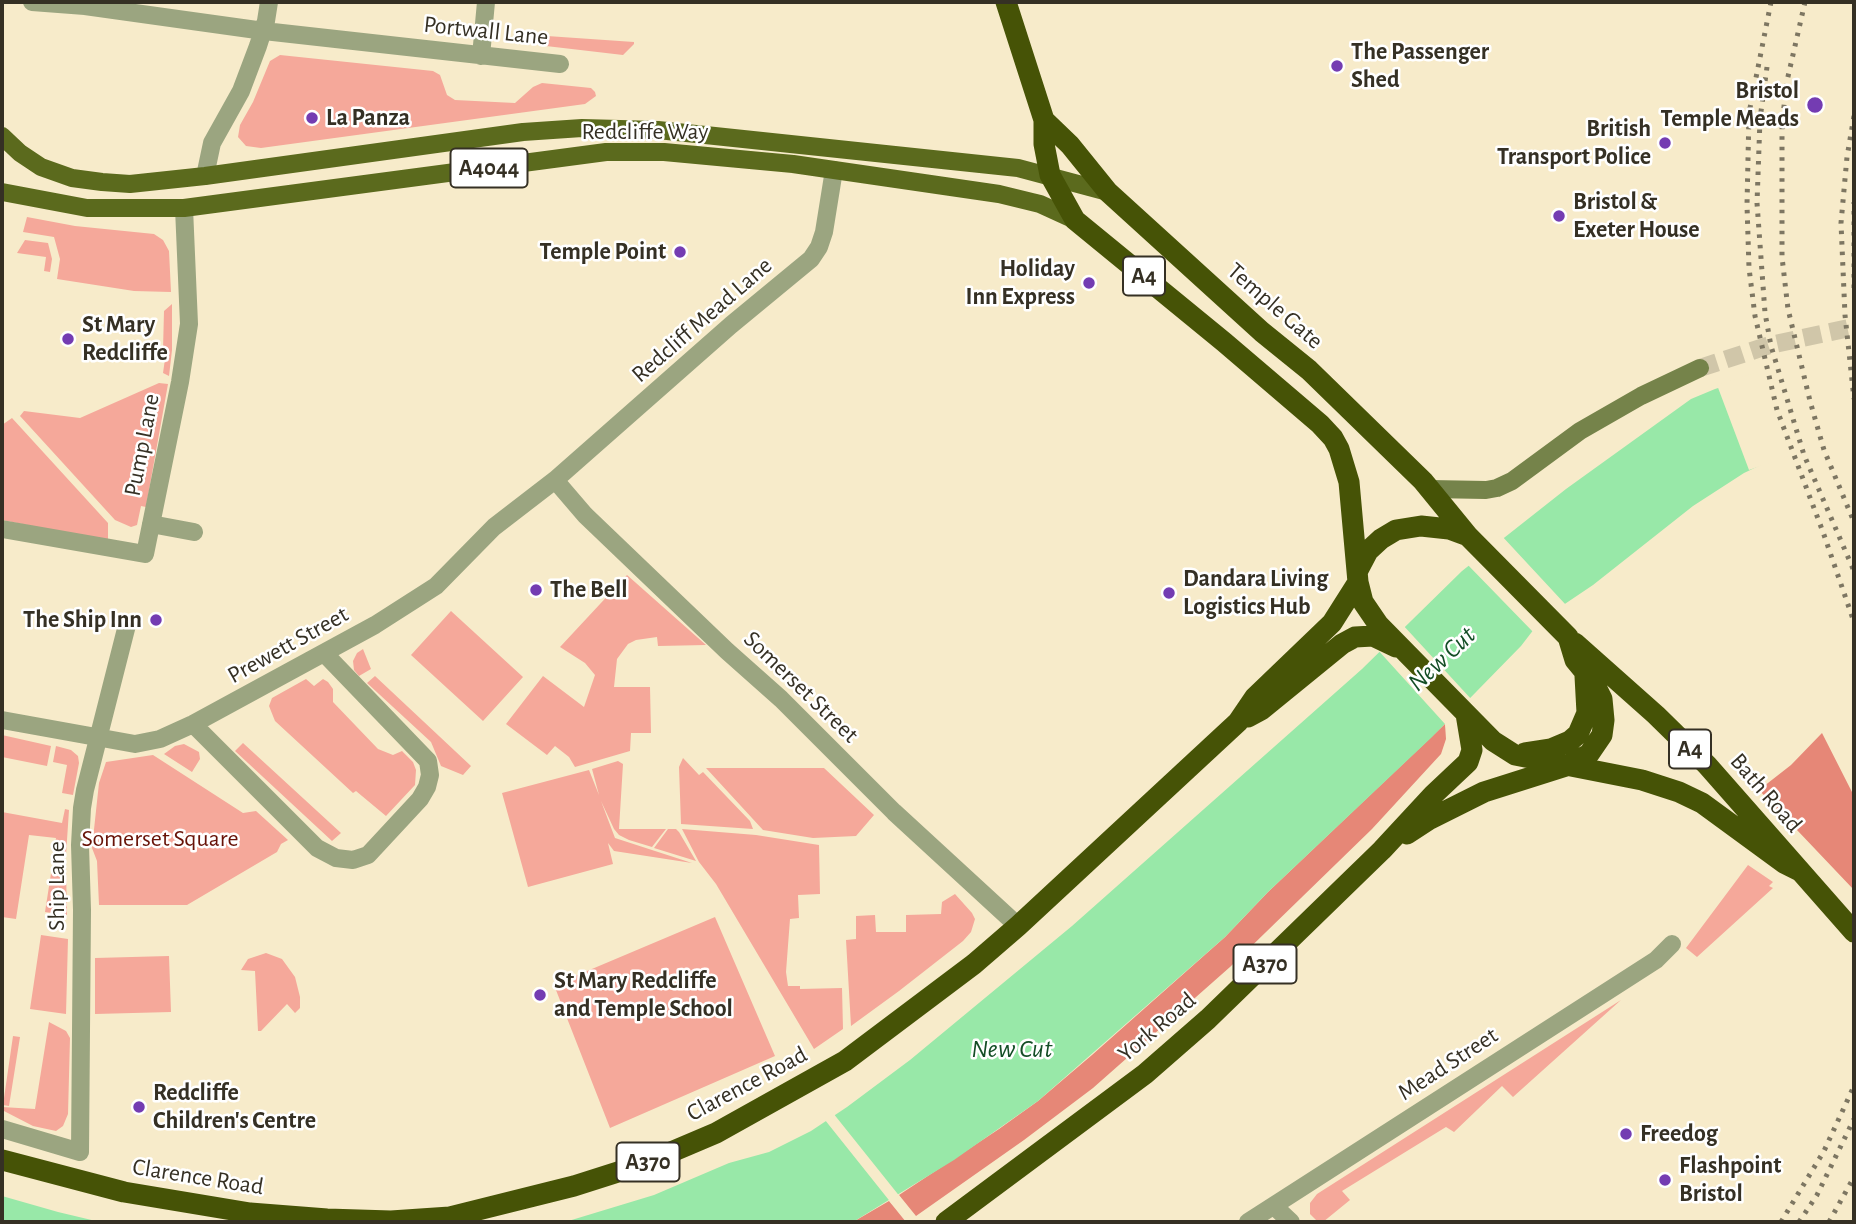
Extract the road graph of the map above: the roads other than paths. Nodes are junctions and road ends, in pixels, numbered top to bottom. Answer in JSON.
{"nodes":[{"id":1,"x":32,"y":2,"type":"edge"},
{"id":2,"x":269,"y":2,"type":"edge"},
{"id":3,"x":486,"y":2,"type":"edge"},
{"id":4,"x":1006,"y":2,"type":"edge"},
{"id":5,"x":264,"y":31,"type":"junction"},
{"id":6,"x":481,"y":55,"type":"junction"},
{"id":7,"x":560,"y":64,"type":"dead end"},
{"id":8,"x":1044,"y":120,"type":"junction"},
{"id":9,"x":2,"y":136,"type":"edge"},
{"id":10,"x":834,"y":170,"type":"junction"},
{"id":11,"x":1050,"y":175,"type":"junction"},
{"id":12,"x":205,"y":176,"type":"junction"},
{"id":13,"x":2,"y":192,"type":"edge"},
{"id":14,"x":1108,"y":192,"type":"junction"},
{"id":15,"x":184,"y":208,"type":"junction"},
{"id":16,"x":1075,"y":220,"type":"junction"},
{"id":17,"x":1700,"y":368,"type":"tunnel mouth"},
{"id":18,"x":555,"y":480,"type":"junction"},
{"id":19,"x":1430,"y":489,"type":"junction"},
{"id":20,"x":151,"y":524,"type":"junction"},
{"id":21,"x":2,"y":529,"type":"edge"},
{"id":22,"x":194,"y":532,"type":"dead end"},
{"id":23,"x":1473,"y":542,"type":"junction"},
{"id":24,"x":1357,"y":576,"type":"junction"},
{"id":25,"x":127,"y":625,"type":"dead end"},
{"id":26,"x":1566,"y":636,"type":"junction"},
{"id":27,"x":1404,"y":652,"type":"junction"},
{"id":28,"x":324,"y":653,"type":"junction"},
{"id":29,"x":1584,"y":670,"type":"junction"},
{"id":30,"x":2,"y":720,"type":"edge"},
{"id":31,"x":1238,"y":722,"type":"junction"},
{"id":32,"x":1471,"y":723,"type":"junction"},
{"id":33,"x":193,"y":724,"type":"junction"},
{"id":34,"x":98,"y":738,"type":"junction"},
{"id":35,"x":1515,"y":755,"type":"junction"},
{"id":36,"x":1566,"y":766,"type":"junction"},
{"id":37,"x":1382,"y":850,"type":"junction"},
{"id":38,"x":1807,"y":879,"type":"junction"},
{"id":39,"x":1018,"y":926,"type":"junction"},
{"id":40,"x":1854,"y":932,"type":"edge"},
{"id":41,"x":1672,"y":944,"type":"dead end"},
{"id":42,"x":6,"y":1130,"type":"edge"},
{"id":43,"x":3,"y":1160,"type":"edge"},
{"id":44,"x":1275,"y":1206,"type":"junction"},
{"id":45,"x":946,"y":1222,"type":"edge"},
{"id":46,"x":1248,"y":1222,"type":"edge"},
{"id":47,"x":1291,"y":1222,"type":"edge"}],
"edges":[{"from":1,"to":5,"type":"street","name":"Portwall Lane"},
{"from":2,"to":5,"type":"street"},
{"from":3,"to":6,"type":"street"},
{"from":4,"to":8,"type":"highway","name":"Temple Gate"},
{"from":5,"to":6,"type":"street","name":"Portwall Lane"},
{"from":5,"to":12,"type":"street"},
{"from":6,"to":7,"type":"street","name":"Portwall Lane"},
{"from":8,"to":11,"type":"highway","name":"Temple Gate"},
{"from":8,"to":14,"type":"highway","name":"Temple Gate"},
{"from":9,"to":12,"type":"main road","name":"Redcliffe Way","number":"A4044"},
{"from":10,"to":15,"type":"main road","name":"Redcliffe Way","number":"A4044"},
{"from":10,"to":16,"type":"main road","name":"Redcliffe Way","number":"A4044"},
{"from":10,"to":18,"type":"street","name":"Redcliff Mead Lane"},
{"from":11,"to":12,"type":"main road","name":"Redcliffe Way","number":"A4044"},
{"from":11,"to":14,"type":"main road","number":"A4044"},
{"from":11,"to":16,"type":"highway","name":"Temple Gate"},
{"from":13,"to":15,"type":"main road","name":"Redcliffe Way","number":"A4044"},
{"from":14,"to":19,"type":"highway","name":"Temple Gate","number":"A4"},
{"from":15,"to":20,"type":"street","name":"Pump Lane"},
{"from":16,"to":24,"type":"highway","number":"A4"},
{"from":17,"to":19,"type":"street"},
{"from":18,"to":28,"type":"street","name":"Prewett Street"},
{"from":18,"to":39,"type":"street","name":"Somerset Street"},
{"from":19,"to":23,"type":"highway","name":"Temple Gate","number":"A4"},
{"from":20,"to":21,"type":"street","name":"Pump Lane"},
{"from":20,"to":22,"type":"street","name":"Pump Lane"},
{"from":23,"to":24,"type":"highway","name":"Clarence Road"},
{"from":23,"to":26,"type":"highway","number":"A4"},
{"from":24,"to":27,"type":"highway","number":"A4"},
{"from":24,"to":31,"type":"highway","name":"Clarence Road","number":"A370"},
{"from":25,"to":34,"type":"street","name":"Ship Lane"},
{"from":26,"to":29,"type":"highway","number":"A4"},
{"from":26,"to":38,"type":"highway","name":"Bath Road","number":"A4"},
{"from":27,"to":31,"type":"highway","name":"Clarence Road","number":"A370"},
{"from":27,"to":32,"type":"highway","number":"A4"},
{"from":28,"to":33,"type":"street","name":"Prewett Street"},
{"from":28,"to":33,"type":"street"},
{"from":29,"to":35,"type":"highway","number":"A4"},
{"from":29,"to":36,"type":"highway","number":"A4"},
{"from":30,"to":34,"type":"street","name":"Prewett Street"},
{"from":31,"to":39,"type":"highway","name":"Clarence Road","number":"A370"},
{"from":32,"to":35,"type":"highway","number":"A4"},
{"from":32,"to":37,"type":"highway","name":"York Road","number":"A370"},
{"from":33,"to":34,"type":"street","name":"Prewett Street"},
{"from":34,"to":42,"type":"street","name":"Ship Lane"},
{"from":35,"to":36,"type":"highway","name":"Bath Road","number":"A4"},
{"from":36,"to":37,"type":"highway","name":"York Road","number":"A370"},
{"from":36,"to":38,"type":"highway","name":"Bath Road","number":"A4"},
{"from":37,"to":45,"type":"highway","name":"York Road","number":"A370"},
{"from":38,"to":40,"type":"highway","name":"Bath Road","number":"A4"},
{"from":39,"to":43,"type":"highway","name":"Clarence Road","number":"A370"},
{"from":41,"to":44,"type":"street","name":"Mead Street"},
{"from":42,"to":43,"type":"street"},
{"from":44,"to":46,"type":"street","name":"Mead Street"},
{"from":44,"to":47,"type":"street"}]}
